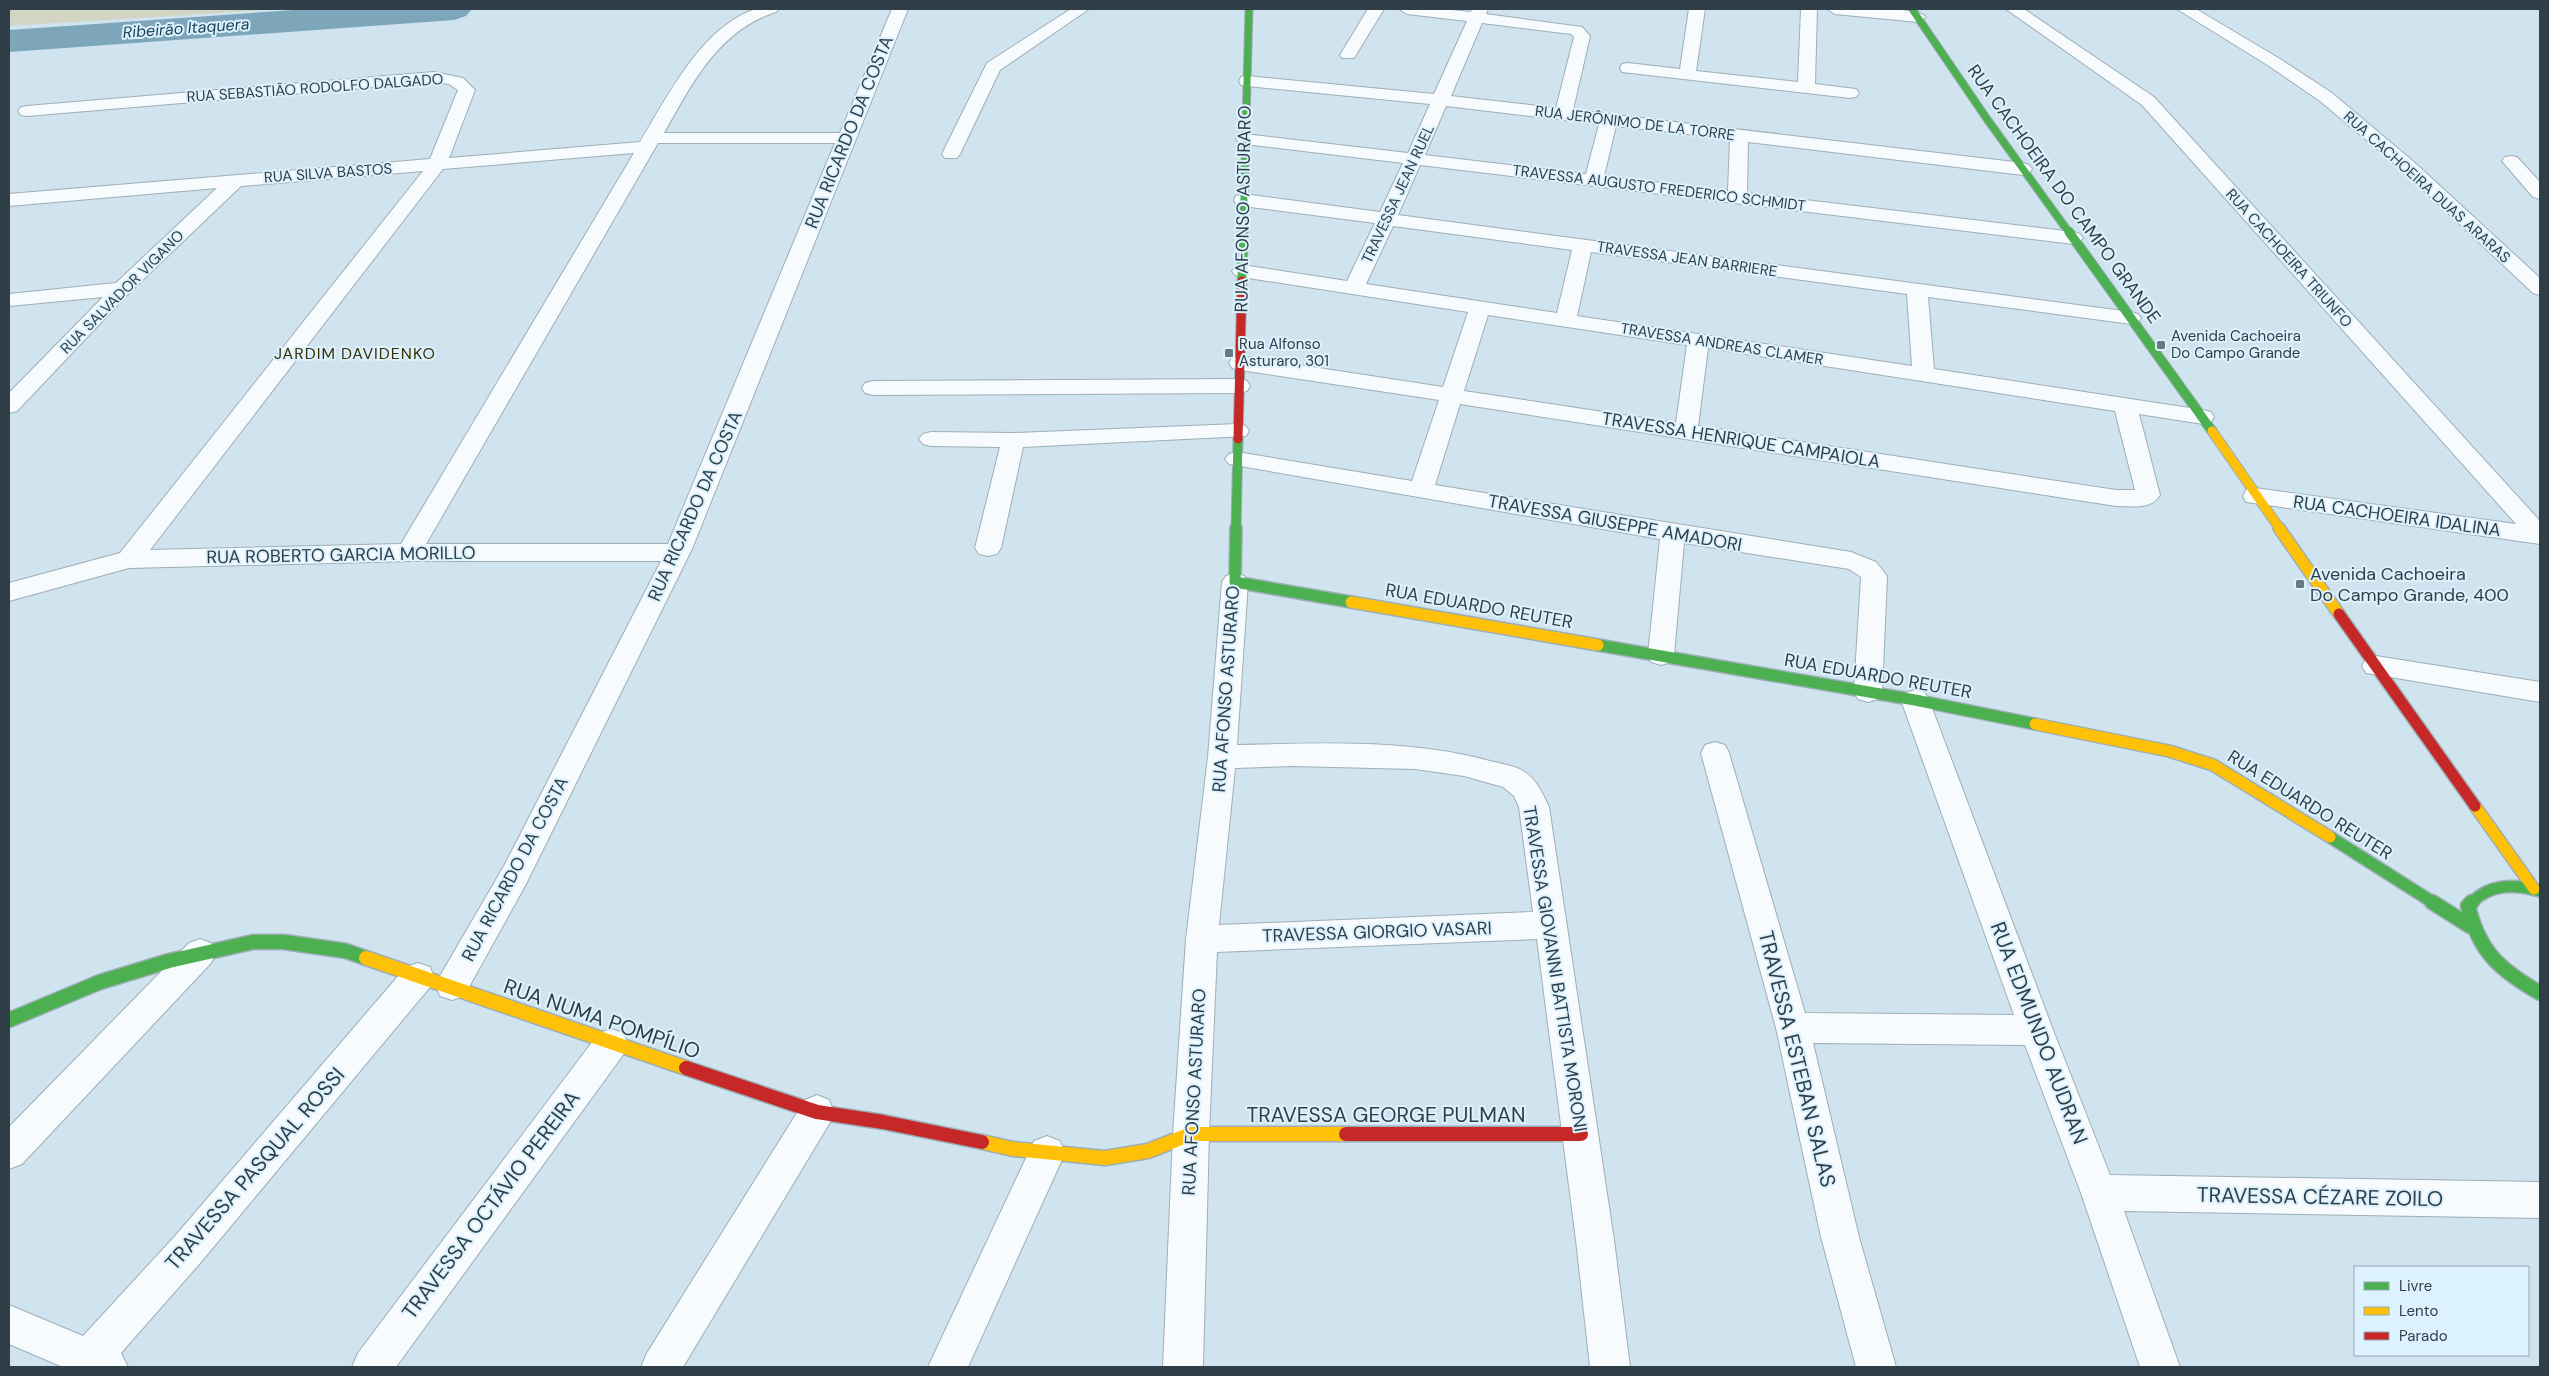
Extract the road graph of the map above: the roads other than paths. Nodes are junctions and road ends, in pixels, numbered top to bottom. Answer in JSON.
{"nodes":[{"id":1,"x":772,"y":9,"type":"edge"},
{"id":2,"x":900,"y":9,"type":"edge"},
{"id":3,"x":1081,"y":9,"type":"edge"},
{"id":4,"x":1249,"y":9,"type":"edge"},
{"id":5,"x":1376,"y":9,"type":"edge"},
{"id":6,"x":1407,"y":9,"type":"edge"},
{"id":7,"x":1696,"y":9,"type":"edge"},
{"id":8,"x":1809,"y":9,"type":"edge"},
{"id":9,"x":1835,"y":9,"type":"edge"},
{"id":10,"x":2014,"y":9,"type":"edge"},
{"id":11,"x":2185,"y":9,"type":"edge"},
{"id":12,"x":1478,"y":13,"type":"edge"},
{"id":13,"x":1915,"y":13,"type":"edge"},
{"id":14,"x":1348,"y":55,"type":"dead end"},
{"id":15,"x":1628,"y":68,"type":"dead end"},
{"id":16,"x":1687,"y":75,"type":"junction"},
{"id":17,"x":1247,"y":81,"type":"junction"},
{"id":18,"x":1806,"y":88,"type":"junction"},
{"id":19,"x":1850,"y":92,"type":"dead end"},
{"id":20,"x":1442,"y":100,"type":"junction"},
{"id":21,"x":27,"y":111,"type":"dead end"},
{"id":22,"x":1563,"y":115,"type":"junction"},
{"id":23,"x":1609,"y":120,"type":"junction"},
{"id":24,"x":1739,"y":136,"type":"junction"},
{"id":25,"x":844,"y":138,"type":"junction"},
{"id":26,"x":1245,"y":139,"type":"junction"},
{"id":27,"x":649,"y":142,"type":"junction"},
{"id":28,"x":951,"y":154,"type":"dead end"},
{"id":29,"x":1413,"y":157,"type":"junction"},
{"id":30,"x":2511,"y":160,"type":"dead end"},
{"id":31,"x":437,"y":165,"type":"junction"},
{"id":32,"x":2023,"y":169,"type":"junction"},
{"id":33,"x":237,"y":180,"type":"junction"},
{"id":34,"x":1594,"y":180,"type":"junction"},
{"id":35,"x":2540,"y":193,"type":"edge"},
{"id":36,"x":1737,"y":198,"type":"junction"},
{"id":37,"x":9,"y":200,"type":"edge"},
{"id":38,"x":1243,"y":200,"type":"junction"},
{"id":39,"x":1387,"y":220,"type":"junction"},
{"id":40,"x":2073,"y":238,"type":"junction"},
{"id":41,"x":1583,"y":245,"type":"junction"},
{"id":42,"x":1242,"y":271,"type":"junction"},
{"id":43,"x":1354,"y":288,"type":"junction"},
{"id":44,"x":122,"y":289,"type":"junction"},
{"id":45,"x":1917,"y":289,"type":"junction"},
{"id":46,"x":2540,"y":289,"type":"edge"},
{"id":47,"x":9,"y":300,"type":"edge"},
{"id":48,"x":1480,"y":308,"type":"junction"},
{"id":49,"x":2131,"y":318,"type":"junction"},
{"id":50,"x":1566,"y":320,"type":"junction"},
{"id":51,"x":1698,"y":340,"type":"junction"},
{"id":52,"x":1240,"y":374,"type":"junction"},
{"id":53,"x":1923,"y":374,"type":"junction"},
{"id":54,"x":873,"y":388,"type":"dead end"},
{"id":55,"x":1451,"y":396,"type":"junction"},
{"id":56,"x":2125,"y":404,"type":"junction"},
{"id":57,"x":9,"y":406,"type":"edge"},
{"id":58,"x":2203,"y":416,"type":"junction"},
{"id":59,"x":1238,"y":431,"type":"junction"},
{"id":60,"x":1686,"y":431,"type":"junction"},
{"id":61,"x":931,"y":438,"type":"dead end"},
{"id":62,"x":1013,"y":440,"type":"junction"},
{"id":63,"x":1237,"y":459,"type":"junction"},
{"id":64,"x":1421,"y":490,"type":"junction"},
{"id":65,"x":2255,"y":496,"type":"junction"},
{"id":66,"x":1673,"y":534,"type":"junction"},
{"id":67,"x":2540,"y":536,"type":"edge"},
{"id":68,"x":988,"y":548,"type":"dead end"},
{"id":69,"x":410,"y":552,"type":"junction"},
{"id":70,"x":677,"y":553,"type":"junction"},
{"id":71,"x":129,"y":559,"type":"junction"},
{"id":72,"x":1234,"y":582,"type":"junction"},
{"id":73,"x":9,"y":592,"type":"edge"},
{"id":74,"x":1661,"y":654,"type":"junction"},
{"id":75,"x":2376,"y":666,"type":"junction"},
{"id":76,"x":1868,"y":692,"type":"junction"},
{"id":77,"x":2540,"y":692,"type":"edge"},
{"id":78,"x":1915,"y":700,"type":"junction"},
{"id":79,"x":1715,"y":753,"type":"dead end"},
{"id":80,"x":1222,"y":757,"type":"junction"},
{"id":81,"x":2537,"y":890,"type":"edge"},
{"id":82,"x":1551,"y":924,"type":"junction"},
{"id":83,"x":2470,"y":926,"type":"junction"},
{"id":84,"x":1202,"y":939,"type":"junction"},
{"id":85,"x":200,"y":953,"type":"junction"},
{"id":86,"x":418,"y":977,"type":"junction"},
{"id":87,"x":452,"y":986,"type":"junction"},
{"id":88,"x":2540,"y":992,"type":"edge"},
{"id":89,"x":9,"y":1020,"type":"edge"},
{"id":90,"x":1793,"y":1028,"type":"junction"},
{"id":91,"x":2036,"y":1030,"type":"junction"},
{"id":92,"x":611,"y":1044,"type":"junction"},
{"id":93,"x":817,"y":1112,"type":"junction"},
{"id":94,"x":1191,"y":1134,"type":"junction"},
{"id":95,"x":1581,"y":1134,"type":"junction"},
{"id":96,"x":9,"y":1152,"type":"edge"},
{"id":97,"x":1047,"y":1154,"type":"junction"},
{"id":98,"x":2099,"y":1193,"type":"junction"},
{"id":99,"x":2540,"y":1200,"type":"edge"},
{"id":100,"x":9,"y":1324,"type":"edge"},
{"id":101,"x":99,"y":1363,"type":"edge"},
{"id":102,"x":372,"y":1367,"type":"edge"},
{"id":103,"x":661,"y":1367,"type":"edge"},
{"id":104,"x":948,"y":1367,"type":"edge"},
{"id":105,"x":1183,"y":1367,"type":"edge"},
{"id":106,"x":1610,"y":1367,"type":"edge"},
{"id":107,"x":1876,"y":1367,"type":"edge"},
{"id":108,"x":2160,"y":1367,"type":"edge"}],
"edges":[{"from":1,"to":27,"type":"street"},
{"from":2,"to":25,"type":"street","name":"RUA RICARDO DA COSTA"},
{"from":3,"to":28,"type":"street"},
{"from":4,"to":17,"type":"street","name":"RUA AFONSO ASTURARO"},
{"from":5,"to":14,"type":"street"},
{"from":6,"to":12,"type":"street"},
{"from":7,"to":16,"type":"street"},
{"from":8,"to":18,"type":"street"},
{"from":9,"to":13,"type":"street"},
{"from":10,"to":67,"type":"street","name":"RUA CACHOEIRA TRIUNFO"},
{"from":11,"to":46,"type":"street","name":"RUA CACHOEIRA DUAS ARARAS"},
{"from":12,"to":20,"type":"street","name":"TRAVESSA JEAN RUEL"},
{"from":12,"to":22,"type":"street"},
{"from":13,"to":32,"type":"street","name":"RUA CACHOEIRA DO CAMPO GRANDE"},
{"from":15,"to":16,"type":"street"},
{"from":16,"to":18,"type":"street"},
{"from":17,"to":20,"type":"street","name":"RUA JERÔNIMO DE LA TORRE"},
{"from":17,"to":26,"type":"street","name":"RUA AFONSO ASTURARO"},
{"from":18,"to":19,"type":"street"},
{"from":20,"to":22,"type":"street","name":"RUA JERÔNIMO DE LA TORRE"},
{"from":20,"to":29,"type":"street","name":"TRAVESSA JEAN RUEL"},
{"from":21,"to":31,"type":"street","name":"RUA SEBASTIÃO RODOLFO DALGADO"},
{"from":22,"to":23,"type":"street","name":"RUA JERÔNIMO DE LA TORRE"},
{"from":23,"to":24,"type":"street","name":"RUA JERÔNIMO DE LA TORRE"},
{"from":23,"to":34,"type":"street"},
{"from":24,"to":32,"type":"street","name":"RUA JERÔNIMO DE LA TORRE"},
{"from":24,"to":36,"type":"street"},
{"from":25,"to":27,"type":"street","name":"RUA SILVA BASTOS"},
{"from":25,"to":70,"type":"street","name":"RUA RICARDO DA COSTA"},
{"from":26,"to":29,"type":"street","name":"TRAVESSA AUGUSTO FREDERICO SCHMIDT"},
{"from":26,"to":38,"type":"street","name":"RUA AFONSO ASTURARO"},
{"from":27,"to":31,"type":"street","name":"RUA SILVA BASTOS"},
{"from":27,"to":69,"type":"street"},
{"from":29,"to":34,"type":"street","name":"TRAVESSA AUGUSTO FREDERICO SCHMIDT"},
{"from":29,"to":39,"type":"street","name":"TRAVESSA JEAN RUEL"},
{"from":30,"to":35,"type":"street"},
{"from":31,"to":33,"type":"street","name":"RUA SILVA BASTOS"},
{"from":31,"to":71,"type":"street","name":"RUA SEBASTIÃO RODOLFO DALGADO"},
{"from":32,"to":40,"type":"street","name":"RUA CACHOEIRA DO CAMPO GRANDE"},
{"from":33,"to":37,"type":"street","name":"RUA SILVA BASTOS"},
{"from":33,"to":44,"type":"street","name":"RUA SALVADOR VIGANO"},
{"from":34,"to":36,"type":"street","name":"TRAVESSA AUGUSTO FREDERICO SCHMIDT"},
{"from":36,"to":40,"type":"street","name":"TRAVESSA AUGUSTO FREDERICO SCHMIDT"},
{"from":38,"to":39,"type":"street","name":"TRAVESSA JEAN BARRIERE"},
{"from":38,"to":42,"type":"street","name":"RUA AFONSO ASTURARO"},
{"from":39,"to":41,"type":"street","name":"TRAVESSA JEAN BARRIERE"},
{"from":39,"to":43,"type":"street","name":"TRAVESSA JEAN RUEL"},
{"from":40,"to":49,"type":"street","name":"RUA CACHOEIRA DO CAMPO GRANDE"},
{"from":41,"to":45,"type":"street","name":"TRAVESSA JEAN BARRIERE"},
{"from":41,"to":50,"type":"street"},
{"from":42,"to":43,"type":"street","name":"TRAVESSA ANDREAS CLAMER"},
{"from":42,"to":52,"type":"street","name":"RUA AFONSO ASTURARO"},
{"from":43,"to":48,"type":"street","name":"TRAVESSA ANDREAS CLAMER"},
{"from":44,"to":47,"type":"street"},
{"from":44,"to":57,"type":"street","name":"RUA SALVADOR VIGANO"},
{"from":45,"to":49,"type":"street","name":"TRAVESSA JEAN BARRIERE"},
{"from":45,"to":53,"type":"street"},
{"from":48,"to":50,"type":"street","name":"TRAVESSA ANDREAS CLAMER"},
{"from":48,"to":55,"type":"street"},
{"from":49,"to":58,"type":"street","name":"RUA CACHOEIRA DO CAMPO GRANDE"},
{"from":50,"to":51,"type":"street","name":"TRAVESSA ANDREAS CLAMER"},
{"from":51,"to":53,"type":"street","name":"TRAVESSA ANDREAS CLAMER"},
{"from":51,"to":60,"type":"street"},
{"from":52,"to":54,"type":"street","name":"TRAVESSA HENRIQUE CAMPAIOLA"},
{"from":52,"to":55,"type":"street","name":"TRAVESSA HENRIQUE CAMPAIOLA"},
{"from":52,"to":59,"type":"street","name":"RUA AFONSO ASTURARO"},
{"from":53,"to":56,"type":"street","name":"TRAVESSA ANDREAS CLAMER"},
{"from":55,"to":60,"type":"street","name":"TRAVESSA HENRIQUE CAMPAIOLA"},
{"from":55,"to":64,"type":"street"},
{"from":56,"to":58,"type":"street","name":"TRAVESSA ANDREAS CLAMER"},
{"from":56,"to":60,"type":"street","name":"TRAVESSA HENRIQUE CAMPAIOLA"},
{"from":58,"to":65,"type":"street","name":"RUA CACHOEIRA DO CAMPO GRANDE"},
{"from":59,"to":62,"type":"street"},
{"from":59,"to":63,"type":"street","name":"RUA AFONSO ASTURARO"},
{"from":61,"to":62,"type":"street"},
{"from":62,"to":68,"type":"street"},
{"from":63,"to":64,"type":"street","name":"TRAVESSA GIUSEPPE AMADORI"},
{"from":63,"to":72,"type":"street","name":"RUA AFONSO ASTURARO"},
{"from":64,"to":66,"type":"street","name":"TRAVESSA GIUSEPPE AMADORI"},
{"from":65,"to":67,"type":"street","name":"RUA CACHOEIRA IDALINA"},
{"from":65,"to":75,"type":"street","name":"RUA CACHOEIRA DO CAMPO GRANDE"},
{"from":66,"to":74,"type":"street"},
{"from":66,"to":76,"type":"street","name":"TRAVESSA GIUSEPPE AMADORI"},
{"from":69,"to":70,"type":"street","name":"RUA ROBERTO GARCIA MORILLO"},
{"from":69,"to":71,"type":"street","name":"RUA ROBERTO GARCIA MORILLO"},
{"from":70,"to":87,"type":"street","name":"RUA RICARDO DA COSTA"},
{"from":71,"to":73,"type":"street","name":"RUA ROBERTO GARCIA MORILLO"},
{"from":72,"to":74,"type":"street","name":"RUA EDUARDO REUTER"},
{"from":72,"to":80,"type":"street","name":"RUA AFONSO ASTURARO"},
{"from":74,"to":76,"type":"street","name":"RUA EDUARDO REUTER"},
{"from":75,"to":77,"type":"street"},
{"from":75,"to":81,"type":"street","name":"RUA CACHOEIRA DO CAMPO GRANDE"},
{"from":76,"to":78,"type":"street","name":"RUA EDUARDO REUTER"},
{"from":78,"to":83,"type":"street","name":"RUA EDUARDO REUTER"},
{"from":78,"to":91,"type":"street","name":"RUA EDMUNDO AUDRAN"},
{"from":79,"to":90,"type":"street","name":"TRAVESSA ESTEBAN SALAS"},
{"from":80,"to":82,"type":"street","name":"TRAVESSA GIOVANNI BATTISTA MORONI"},
{"from":80,"to":84,"type":"street","name":"RUA AFONSO ASTURARO"},
{"from":81,"to":83,"type":"street","name":"RUA CACHOEIRA DO CAMPO GRANDE"},
{"from":82,"to":84,"type":"street","name":"TRAVESSA GIORGIO VASARI"},
{"from":82,"to":95,"type":"street","name":"TRAVESSA GIOVANNI BATTISTA MORONI"},
{"from":83,"to":88,"type":"street"},
{"from":84,"to":94,"type":"street","name":"RUA AFONSO ASTURARO"},
{"from":85,"to":86,"type":"street","name":"RUA NUMA POMPÍLIO"},
{"from":85,"to":89,"type":"street","name":"RUA NUMA POMPÍLIO"},
{"from":85,"to":96,"type":"street"},
{"from":86,"to":87,"type":"street","name":"RUA NUMA POMPÍLIO"},
{"from":86,"to":101,"type":"street","name":"TRAVESSA PASQUAL ROSSI"},
{"from":87,"to":92,"type":"street","name":"RUA NUMA POMPÍLIO"},
{"from":90,"to":91,"type":"street"},
{"from":90,"to":107,"type":"street","name":"TRAVESSA ESTEBAN SALAS"},
{"from":91,"to":98,"type":"street","name":"RUA EDMUNDO AUDRAN"},
{"from":92,"to":93,"type":"street","name":"RUA NUMA POMPÍLIO"},
{"from":92,"to":102,"type":"street","name":"TRAVESSA OCTÁVIO PEREIRA"},
{"from":93,"to":97,"type":"street","name":"RUA NUMA POMPÍLIO"},
{"from":93,"to":103,"type":"street"},
{"from":94,"to":95,"type":"street","name":"TRAVESSA GEORGE PULMAN"},
{"from":94,"to":97,"type":"street","name":"RUA NUMA POMPÍLIO"},
{"from":94,"to":105,"type":"street","name":"RUA AFONSO ASTURARO"},
{"from":95,"to":106,"type":"street","name":"TRAVESSA GIOVANNI BATTISTA MORONI"},
{"from":97,"to":104,"type":"street"},
{"from":98,"to":99,"type":"street","name":"TRAVESSA CÉZARE ZOILO"},
{"from":98,"to":108,"type":"street","name":"RUA EDMUNDO AUDRAN"},
{"from":100,"to":101,"type":"street"}]}
